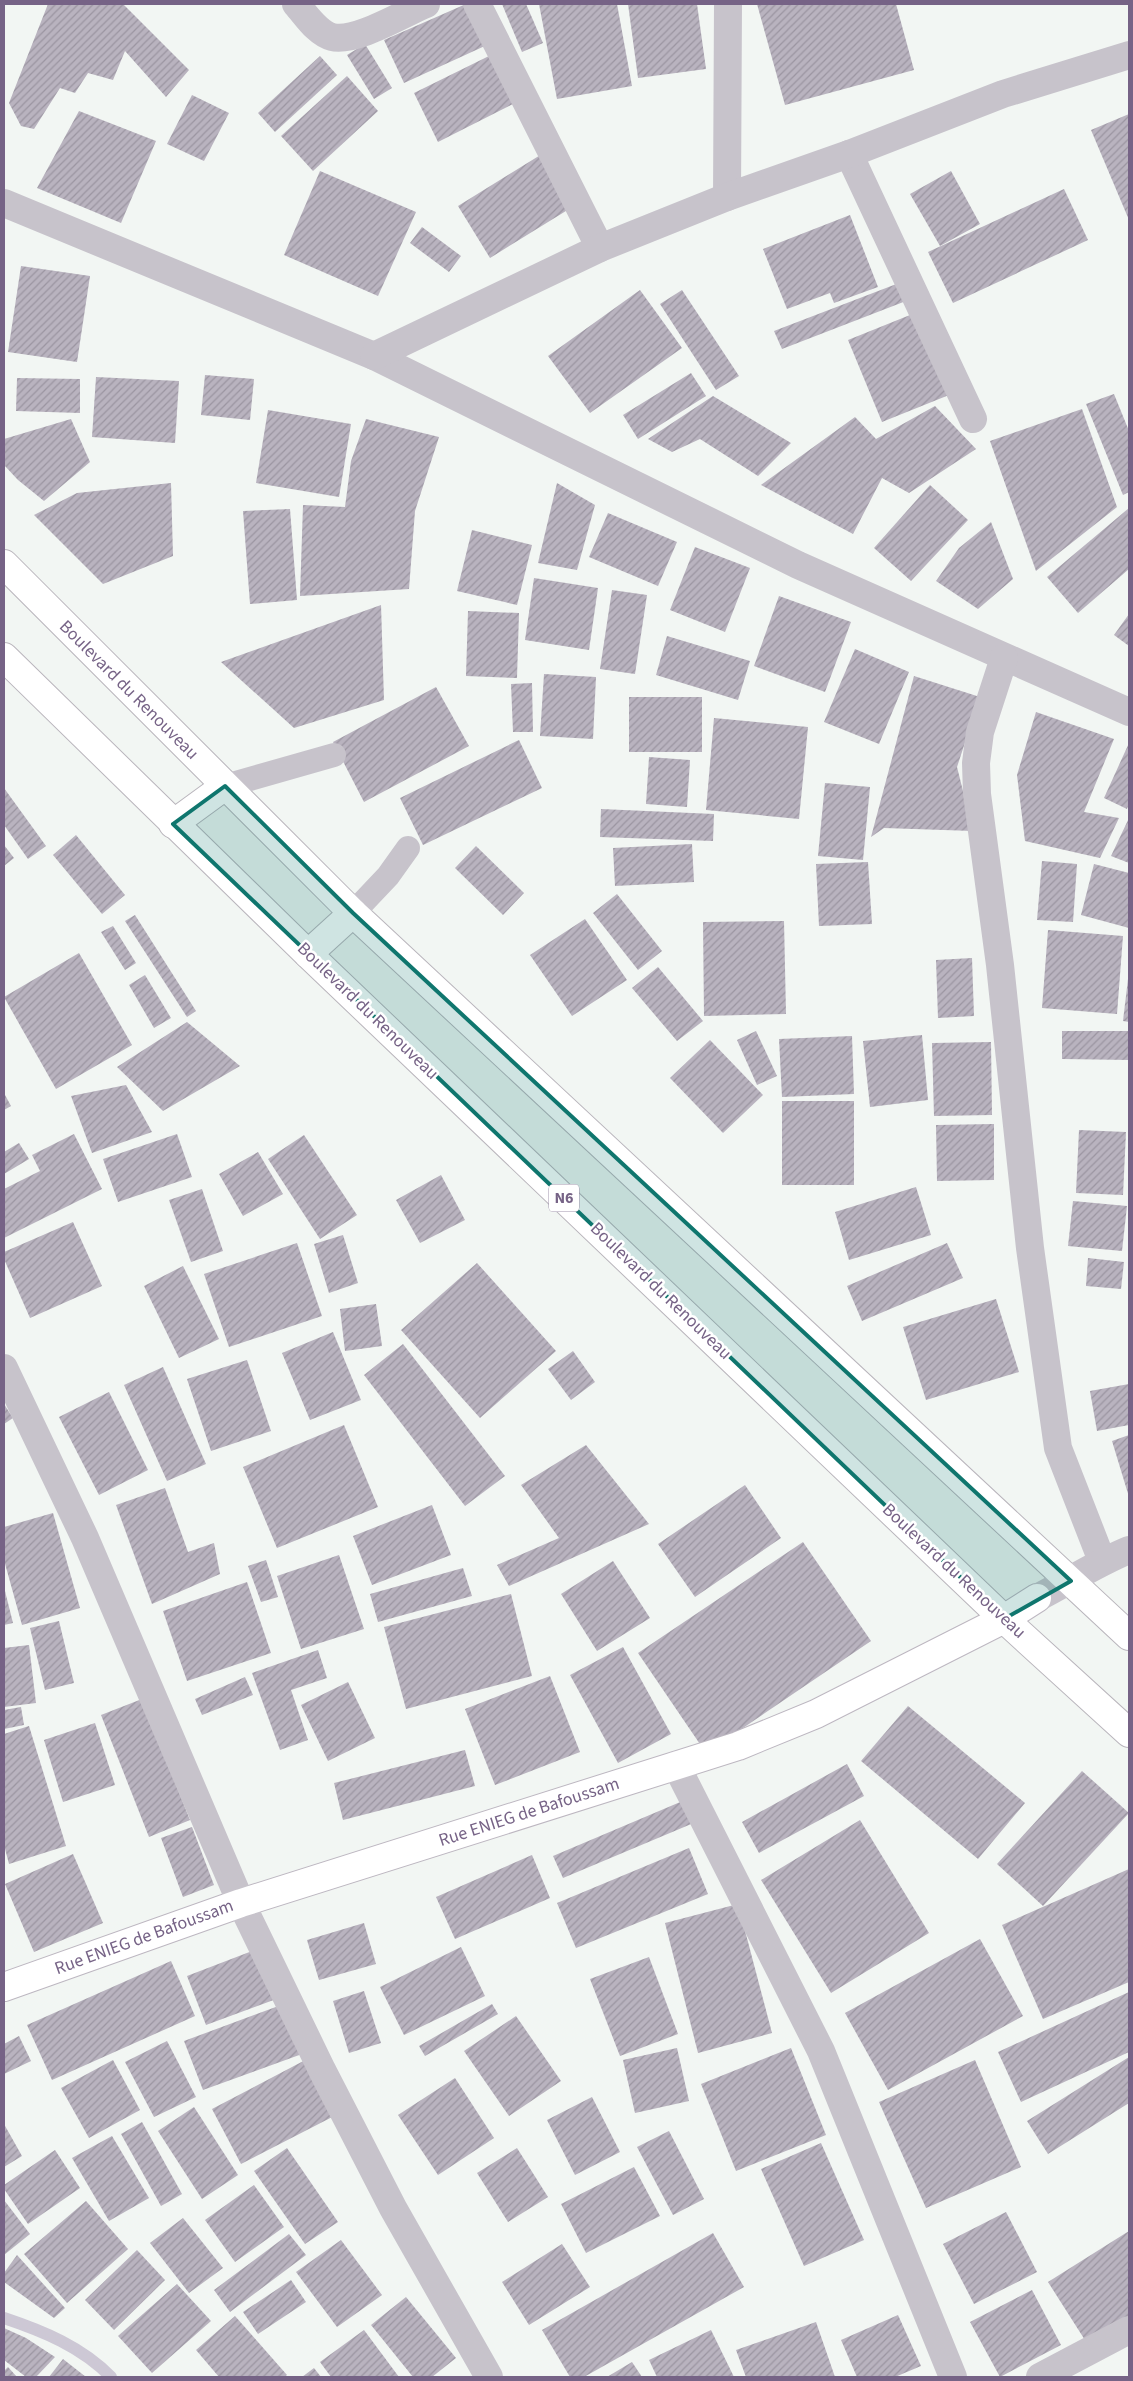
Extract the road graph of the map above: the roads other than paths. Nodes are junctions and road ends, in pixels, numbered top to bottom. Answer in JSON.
{"nodes":[{"id":1,"x":296,"y":4,"type":"edge"},
{"id":2,"x":426,"y":4,"type":"edge"},
{"id":3,"x":477,"y":4,"type":"edge"},
{"id":4,"x":728,"y":4,"type":"edge"},
{"id":5,"x":1129,"y":55,"type":"edge"},
{"id":6,"x":849,"y":154,"type":"junction"},
{"id":7,"x":727,"y":197,"type":"junction"},
{"id":8,"x":4,"y":203,"type":"edge"},
{"id":9,"x":600,"y":248,"type":"junction"},
{"id":10,"x":374,"y":356,"type":"junction"},
{"id":11,"x":973,"y":418,"type":"dead end"},
{"id":12,"x":4,"y":564,"type":"edge"},
{"id":13,"x":4,"y":657,"type":"edge"},
{"id":14,"x":1004,"y":658,"type":"junction"},
{"id":15,"x":1129,"y":712,"type":"edge"},
{"id":16,"x":334,"y":755,"type":"dead end"},
{"id":17,"x":225,"y":786,"type":"junction"},
{"id":18,"x":173,"y":824,"type":"junction"},
{"id":19,"x":408,"y":848,"type":"dead end"},
{"id":20,"x":354,"y":913,"type":"junction"},
{"id":21,"x":308,"y":954,"type":"junction"},
{"id":22,"x":4,"y":1368,"type":"edge"},
{"id":23,"x":1129,"y":1550,"type":"edge"},
{"id":24,"x":1102,"y":1560,"type":"junction"},
{"id":25,"x":1071,"y":1581,"type":"junction"},
{"id":26,"x":1037,"y":1598,"type":"joint"},
{"id":27,"x":1004,"y":1619,"type":"junction"},
{"id":28,"x":1129,"y":1636,"type":"edge"},
{"id":29,"x":1129,"y":1733,"type":"edge"},
{"id":30,"x":676,"y":1765,"type":"junction"},
{"id":31,"x":242,"y":1903,"type":"junction"},
{"id":32,"x":4,"y":1987,"type":"edge"},
{"id":33,"x":1129,"y":2330,"type":"edge"},
{"id":34,"x":489,"y":2377,"type":"edge"},
{"id":35,"x":953,"y":2377,"type":"edge"},
{"id":36,"x":1040,"y":2377,"type":"edge"}],
"edges":[{"from":1,"to":2,"type":"street"},
{"from":3,"to":9,"type":"street"},
{"from":4,"to":7,"type":"street"},
{"from":5,"to":6,"type":"street"},
{"from":6,"to":7,"type":"street"},
{"from":6,"to":11,"type":"street"},
{"from":7,"to":9,"type":"street"},
{"from":8,"to":10,"type":"street"},
{"from":9,"to":10,"type":"street"},
{"from":10,"to":14,"type":"street"},
{"from":12,"to":17,"type":"main road","name":"Boulevard du Renouveau"},
{"from":13,"to":18,"type":"main road","name":"Boulevard du Renouveau","number":"N6"},
{"from":14,"to":15,"type":"street"},
{"from":14,"to":24,"type":"street"},
{"from":16,"to":17,"type":"lane"},
{"from":17,"to":18,"type":"main road"},
{"from":17,"to":20,"type":"main road","name":"Boulevard du Renouveau"},
{"from":18,"to":21,"type":"main road","name":"Boulevard du Renouveau","number":"N6"},
{"from":19,"to":20,"type":"lane"},
{"from":20,"to":21,"type":"main road"},
{"from":20,"to":25,"type":"main road","name":"Boulevard du Renouveau"},
{"from":21,"to":27,"type":"main road","name":"Boulevard du Renouveau","number":"N6"},
{"from":22,"to":31,"type":"street"},
{"from":23,"to":24,"type":"street"},
{"from":24,"to":25,"type":"street"},
{"from":25,"to":26,"type":"street"},
{"from":25,"to":28,"type":"main road","name":"Boulevard du Renouveau"},
{"from":26,"to":27,"type":"main road","name":"Rue ENIEG de Bafoussam"},
{"from":27,"to":29,"type":"main road","name":"Boulevard du Renouveau","number":"N6"},
{"from":27,"to":30,"type":"main road","name":"Rue ENIEG de Bafoussam"},
{"from":30,"to":31,"type":"main road","name":"Rue ENIEG de Bafoussam"},
{"from":30,"to":35,"type":"street"},
{"from":31,"to":32,"type":"main road","name":"Rue ENIEG de Bafoussam"},
{"from":31,"to":34,"type":"street"},
{"from":33,"to":36,"type":"street"}]}
